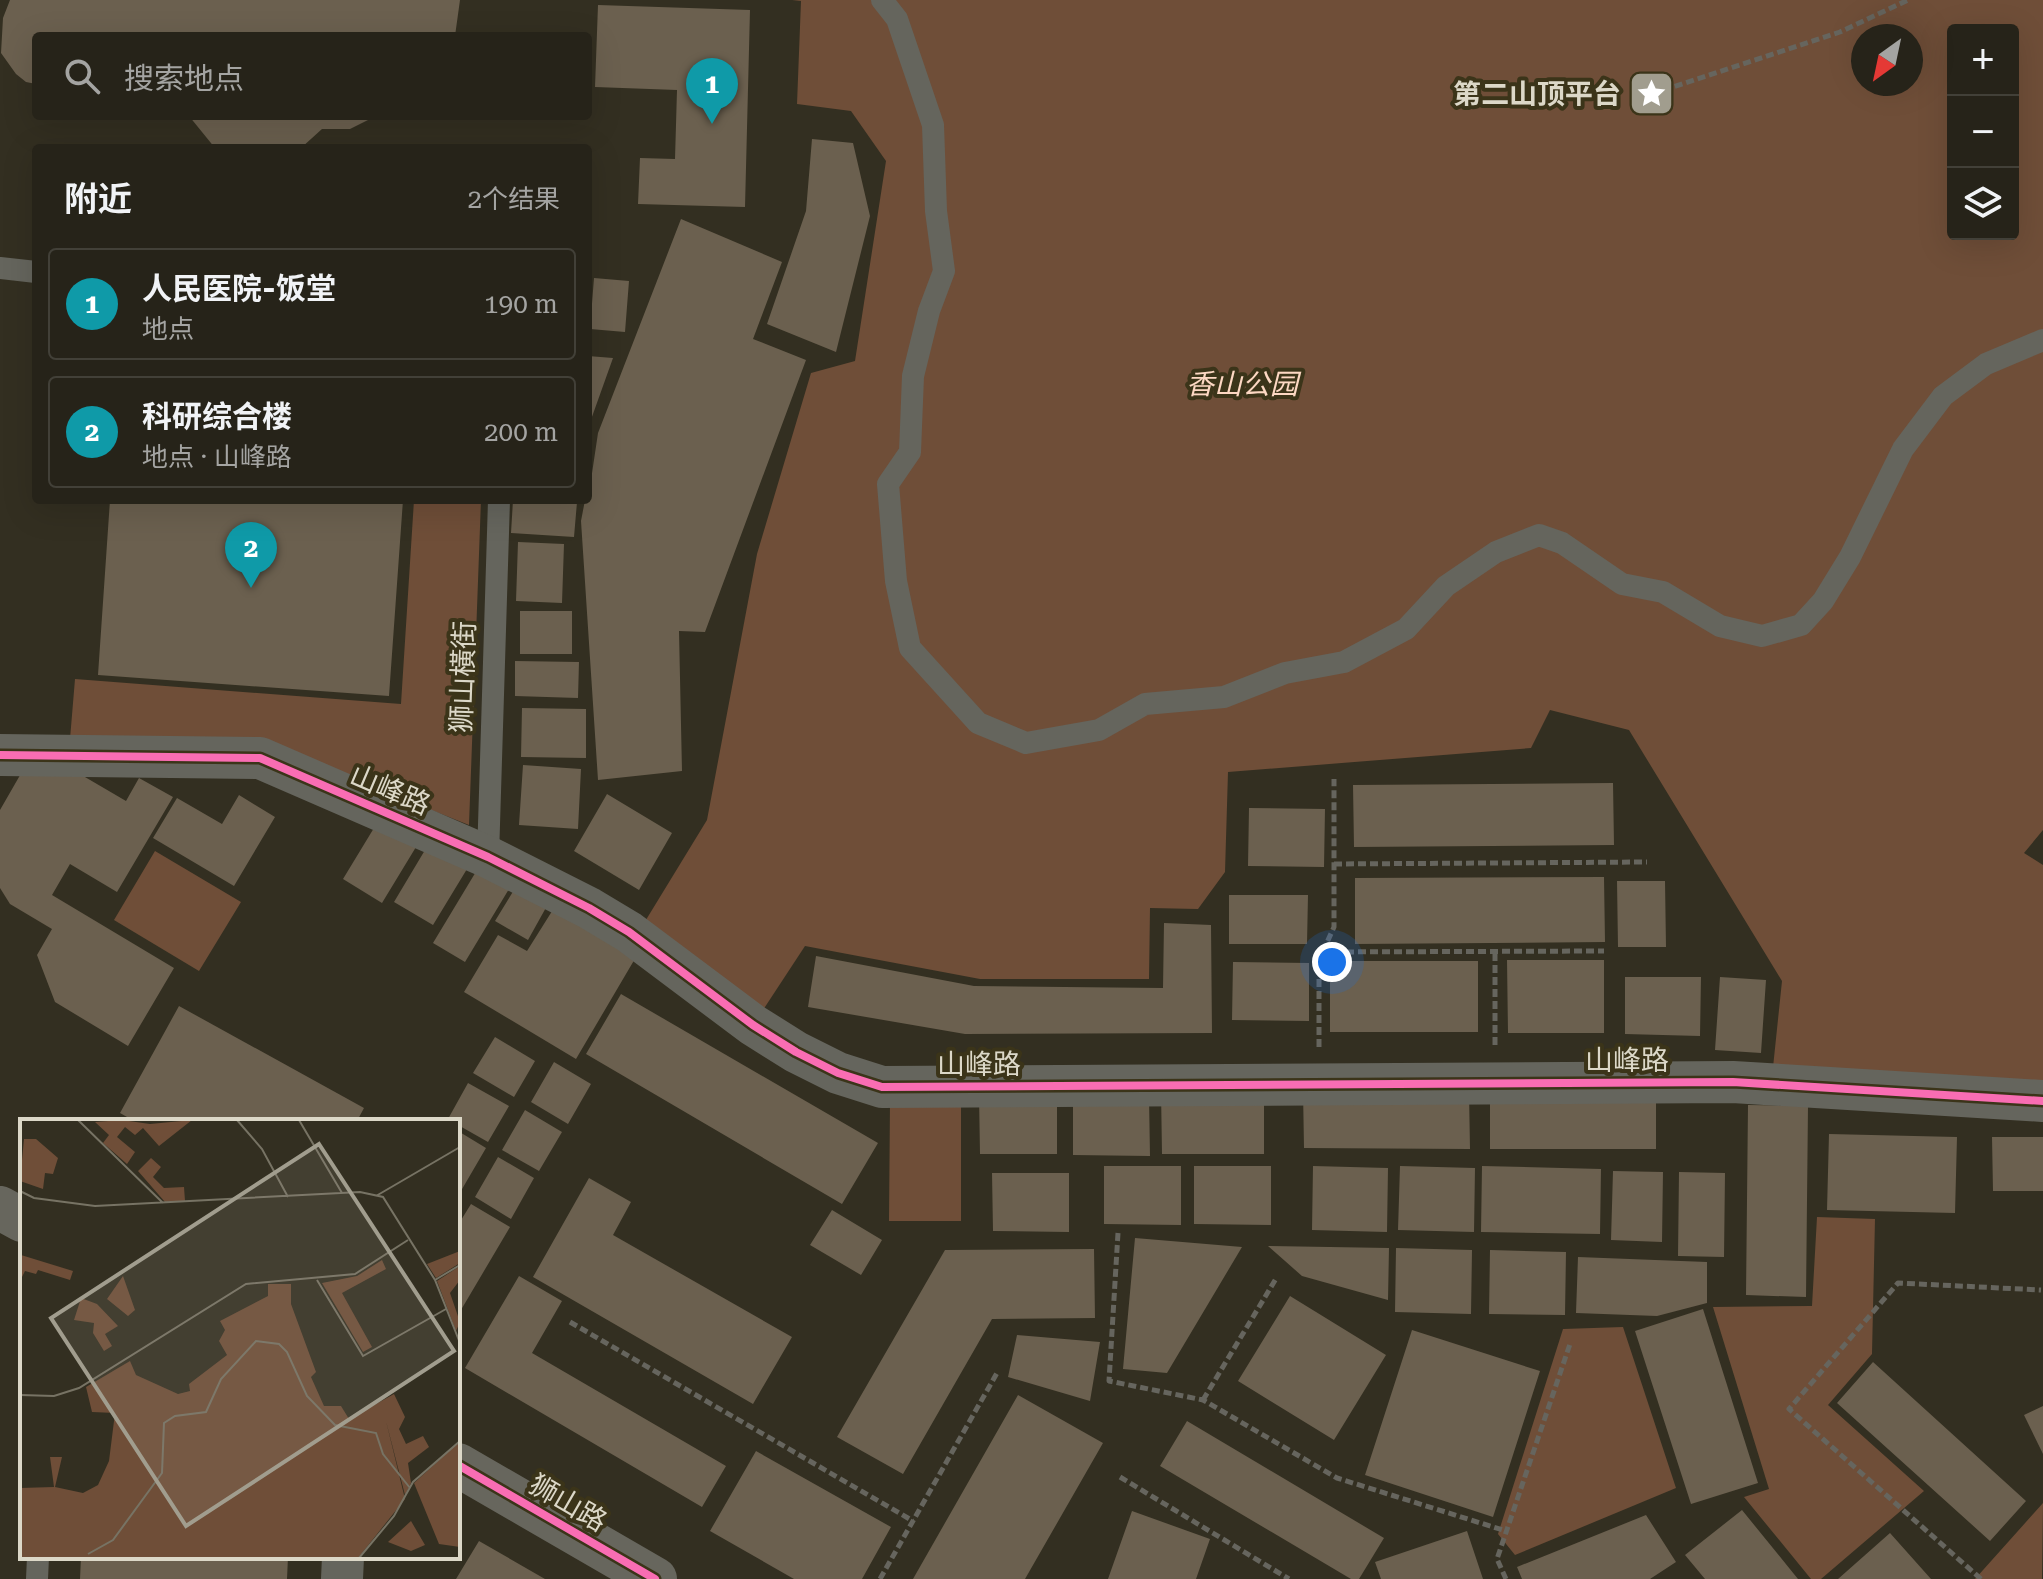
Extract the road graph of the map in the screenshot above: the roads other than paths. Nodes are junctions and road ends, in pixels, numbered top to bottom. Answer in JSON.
{"nodes":[{"id":1,"x":882,"y":0,"type":"edge"},
{"id":2,"x":0,"y":268,"type":"edge"},
{"id":3,"x":32,"y":272,"type":"edge"},
{"id":4,"x":2043,"y":340,"type":"edge"},
{"id":5,"x":499,"y":504,"type":"edge"},
{"id":6,"x":0,"y":755,"type":"edge"},
{"id":7,"x":488,"y":857,"type":"junction"},
{"id":8,"x":2043,"y":1101,"type":"edge"},
{"id":9,"x":0,"y":1208,"type":"edge"},
{"id":10,"x":20,"y":1219,"type":"edge"},
{"id":11,"x":460,"y":1466,"type":"edge"},
{"id":12,"x":38,"y":1559,"type":"edge"},
{"id":13,"x":343,"y":1559,"type":"edge"},
{"id":14,"x":37,"y":1579,"type":"edge"},
{"id":15,"x":342,"y":1579,"type":"edge"},
{"id":16,"x":655,"y":1579,"type":"edge"}],
"edges":[{"from":1,"to":4,"type":"lane"},
{"from":2,"to":3,"type":"lane"},
{"from":5,"to":7,"type":"lane","name":"狮山橫街"},
{"from":6,"to":7,"type":"street","name":"山峰路"},
{"from":7,"to":8,"type":"street","name":"山峰路"},
{"from":9,"to":10,"type":"street"},
{"from":11,"to":16,"type":"street","name":"狮山路"},
{"from":12,"to":14,"type":"lane"},
{"from":13,"to":15,"type":"street"}]}
